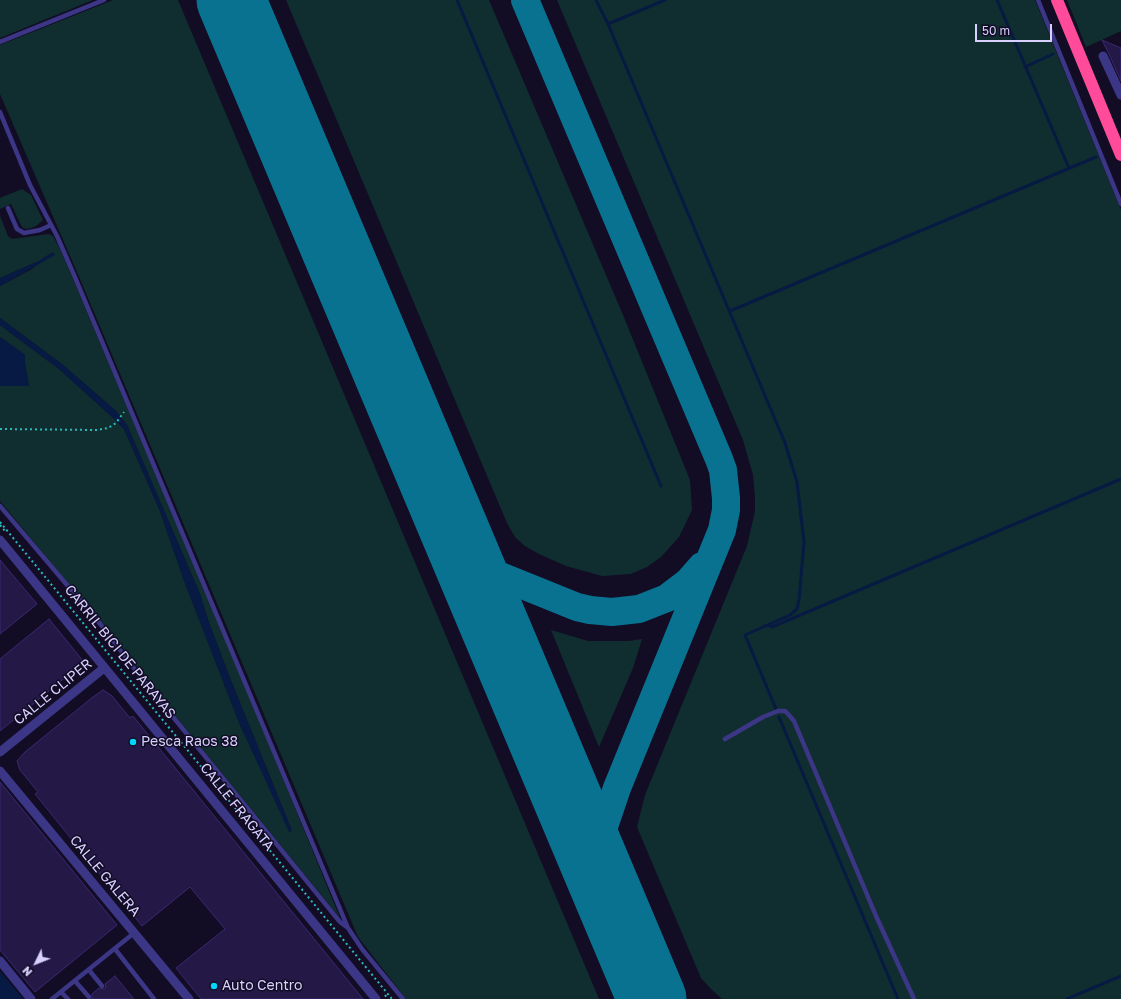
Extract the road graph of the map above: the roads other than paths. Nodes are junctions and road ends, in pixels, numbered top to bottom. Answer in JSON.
{"nodes":[{"id":1,"x":104,"y":0,"type":"edge"},
{"id":2,"x":1038,"y":0,"type":"edge"},
{"id":3,"x":1057,"y":0,"type":"edge"},
{"id":4,"x":0,"y":42,"type":"edge"},
{"id":5,"x":1103,"y":56,"type":"dead end"},
{"id":6,"x":1121,"y":95,"type":"edge"},
{"id":7,"x":0,"y":112,"type":"edge"},
{"id":8,"x":1121,"y":155,"type":"edge"},
{"id":9,"x":1121,"y":204,"type":"edge"},
{"id":10,"x":8,"y":208,"type":"dead end"},
{"id":11,"x":52,"y":226,"type":"junction"},
{"id":12,"x":0,"y":506,"type":"edge"},
{"id":13,"x":0,"y":540,"type":"edge"},
{"id":14,"x":104,"y":668,"type":"junction"},
{"id":15,"x":725,"y":739,"type":"dead end"},
{"id":16,"x":0,"y":752,"type":"edge"},
{"id":17,"x":0,"y":771,"type":"edge"},
{"id":18,"x":348,"y":928,"type":"junction"},
{"id":19,"x":134,"y":933,"type":"junction"},
{"id":20,"x":115,"y":949,"type":"junction"},
{"id":21,"x":0,"y":961,"type":"edge"},
{"id":22,"x":89,"y":970,"type":"junction"},
{"id":23,"x":75,"y":980,"type":"junction"},
{"id":24,"x":102,"y":986,"type":"dead end"},
{"id":25,"x":61,"y":992,"type":"junction"},
{"id":26,"x":89,"y":997,"type":"dead end"},
{"id":27,"x":32,"y":999,"type":"edge"},
{"id":28,"x":52,"y":999,"type":"edge"},
{"id":29,"x":68,"y":999,"type":"edge"},
{"id":30,"x":154,"y":999,"type":"edge"},
{"id":31,"x":188,"y":999,"type":"edge"},
{"id":32,"x":376,"y":999,"type":"edge"},
{"id":33,"x":403,"y":999,"type":"edge"},
{"id":34,"x":914,"y":999,"type":"edge"}],
"edges":[{"from":1,"to":4,"type":"lane"},
{"from":2,"to":9,"type":"lane"},
{"from":3,"to":8,"type":"highway"},
{"from":5,"to":6,"type":"street"},
{"from":7,"to":11,"type":"lane"},
{"from":10,"to":11,"type":"lane"},
{"from":11,"to":18,"type":"lane"},
{"from":12,"to":18,"type":"lane"},
{"from":13,"to":14,"type":"street","name":"CALLE FRAGATA"},
{"from":14,"to":16,"type":"street","name":"CALLE CLIPER"},
{"from":14,"to":32,"type":"street","name":"CALLE FRAGATA"},
{"from":15,"to":34,"type":"lane"},
{"from":17,"to":19,"type":"street","name":"CALLE GALERA"},
{"from":18,"to":33,"type":"lane"},
{"from":19,"to":20,"type":"lane"},
{"from":19,"to":31,"type":"street","name":"CALLE GALERA"},
{"from":20,"to":22,"type":"lane"},
{"from":20,"to":30,"type":"lane"},
{"from":21,"to":27,"type":"street"},
{"from":22,"to":23,"type":"lane"},
{"from":22,"to":24,"type":"lane"},
{"from":23,"to":25,"type":"lane"},
{"from":23,"to":26,"type":"lane"},
{"from":25,"to":28,"type":"lane"},
{"from":25,"to":29,"type":"lane"}]}
